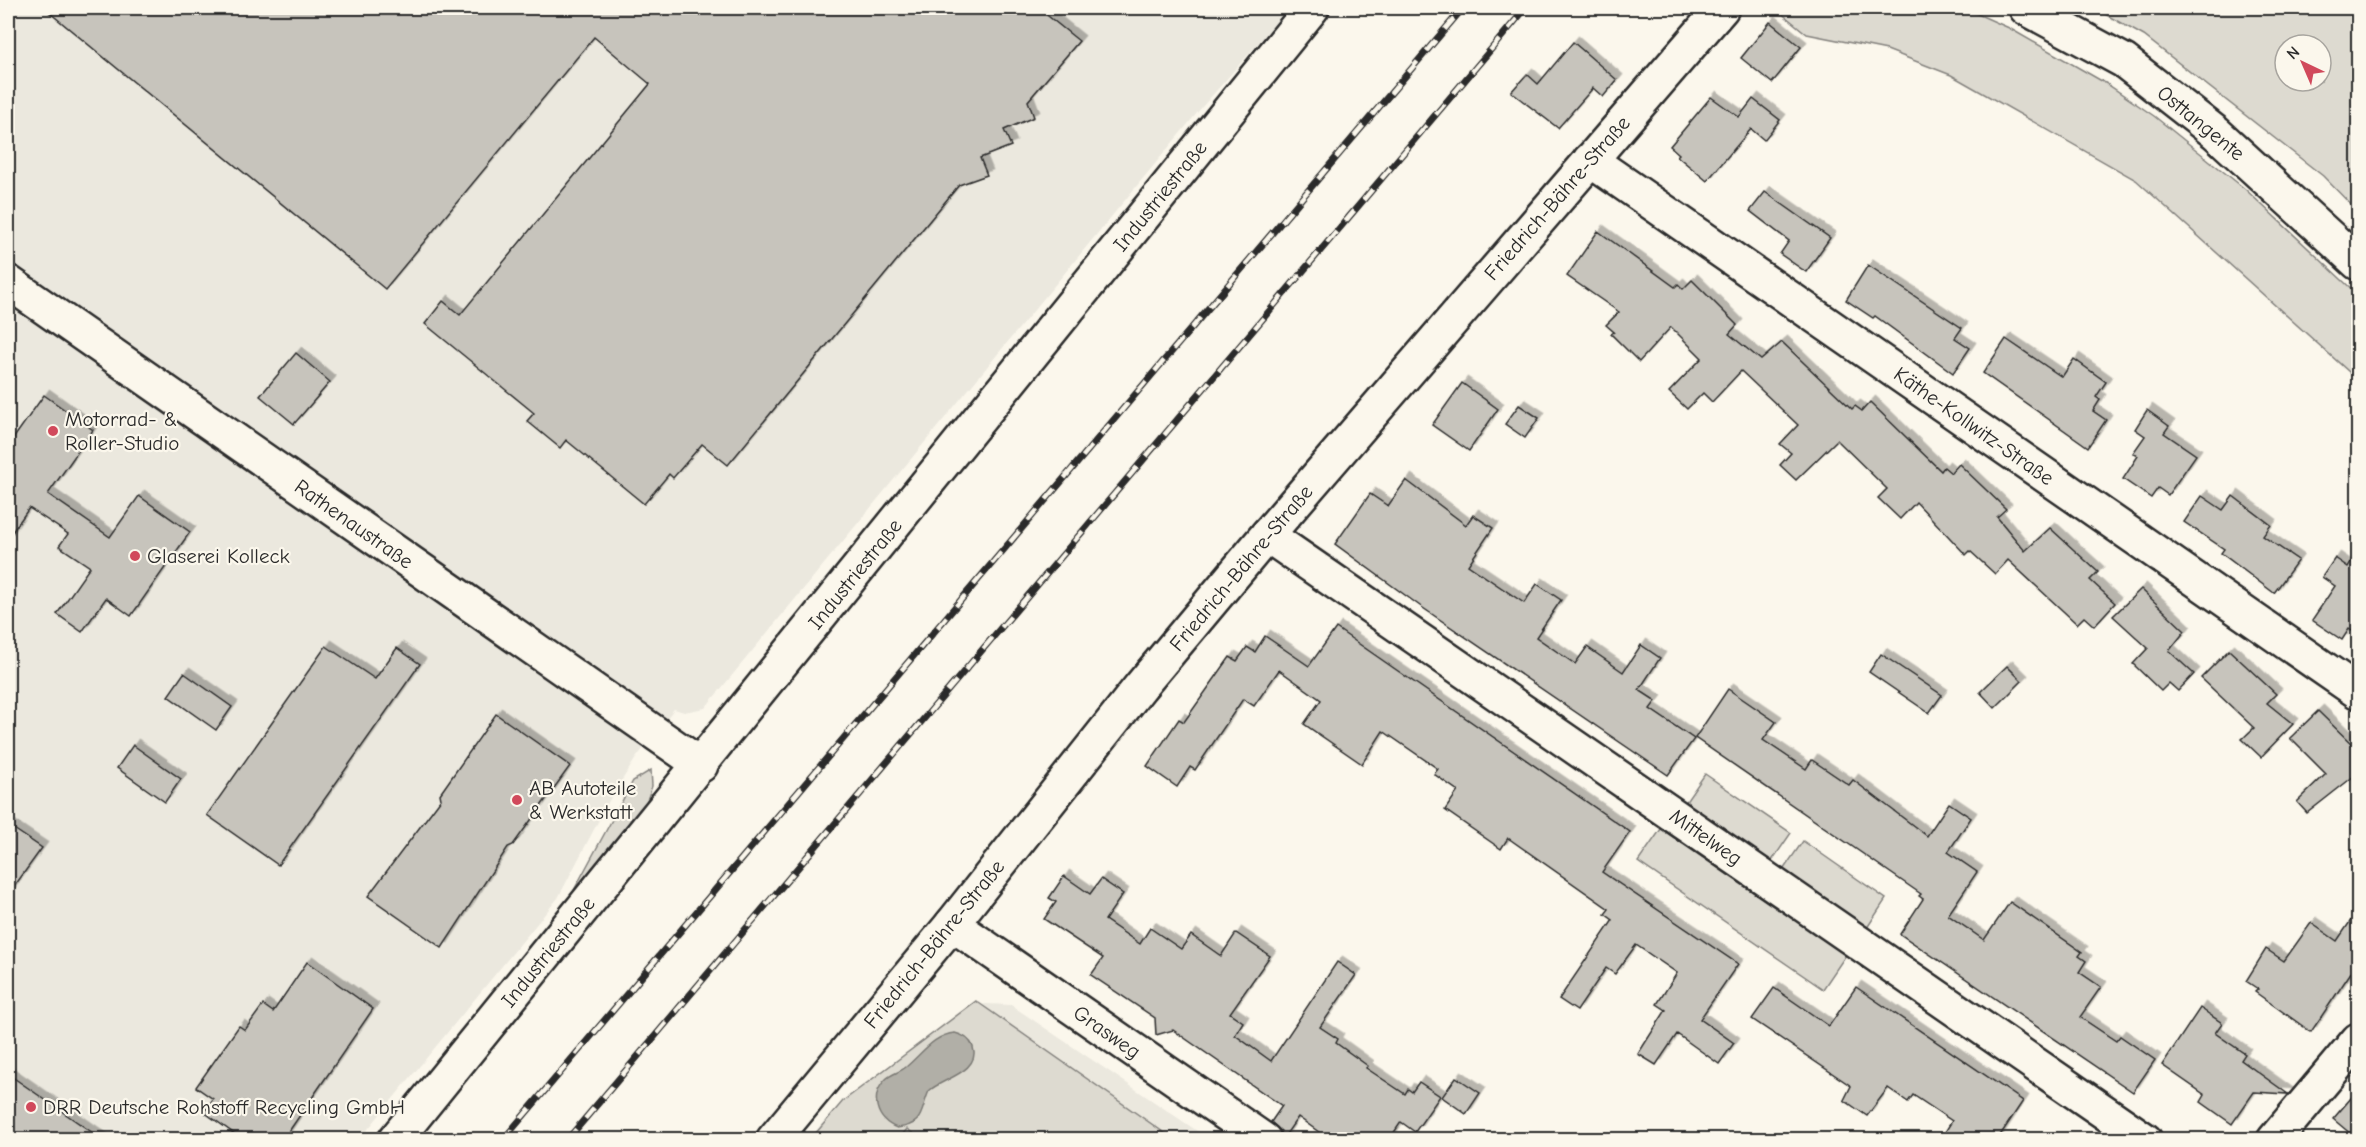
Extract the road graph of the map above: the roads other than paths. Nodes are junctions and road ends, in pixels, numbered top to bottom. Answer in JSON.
{"nodes":[{"id":1,"x":1722,"y":8,"type":"edge"},
{"id":2,"x":2026,"y":8,"type":"edge"},
{"id":3,"x":1302,"y":14,"type":"edge"},
{"id":4,"x":1590,"y":160,"type":"junction"},
{"id":5,"x":2358,"y":262,"type":"edge"},
{"id":6,"x":8,"y":282,"type":"edge"},
{"id":7,"x":1267,"y":535,"type":"junction"},
{"id":8,"x":2358,"y":692,"type":"edge"},
{"id":9,"x":701,"y":765,"type":"junction"},
{"id":10,"x":951,"y":924,"type":"junction"},
{"id":11,"x":2358,"y":1040,"type":"edge"},
{"id":12,"x":395,"y":1140,"type":"edge"},
{"id":13,"x":774,"y":1140,"type":"edge"},
{"id":14,"x":1264,"y":1140,"type":"edge"},
{"id":15,"x":2145,"y":1140,"type":"edge"},
{"id":16,"x":2274,"y":1140,"type":"edge"}],
"edges":[{"from":1,"to":4,"type":"street","name":"Friedrich-Bähre-Straße"},
{"from":2,"to":5,"type":"street","name":"Osttangente"},
{"from":3,"to":9,"type":"street","name":"Industriestraße"},
{"from":4,"to":7,"type":"street","name":"Friedrich-Bähre-Straße"},
{"from":4,"to":8,"type":"street","name":"Käthe-Kollwitz-Straße"},
{"from":6,"to":9,"type":"street","name":"Rathenaustraße"},
{"from":7,"to":10,"type":"street","name":"Friedrich-Bähre-Straße"},
{"from":7,"to":15,"type":"street","name":"Mittelweg"},
{"from":9,"to":12,"type":"street","name":"Industriestraße"},
{"from":10,"to":13,"type":"street","name":"Friedrich-Bähre-Straße"},
{"from":10,"to":14,"type":"street","name":"Grasweg"},
{"from":11,"to":16,"type":"street"}]}
